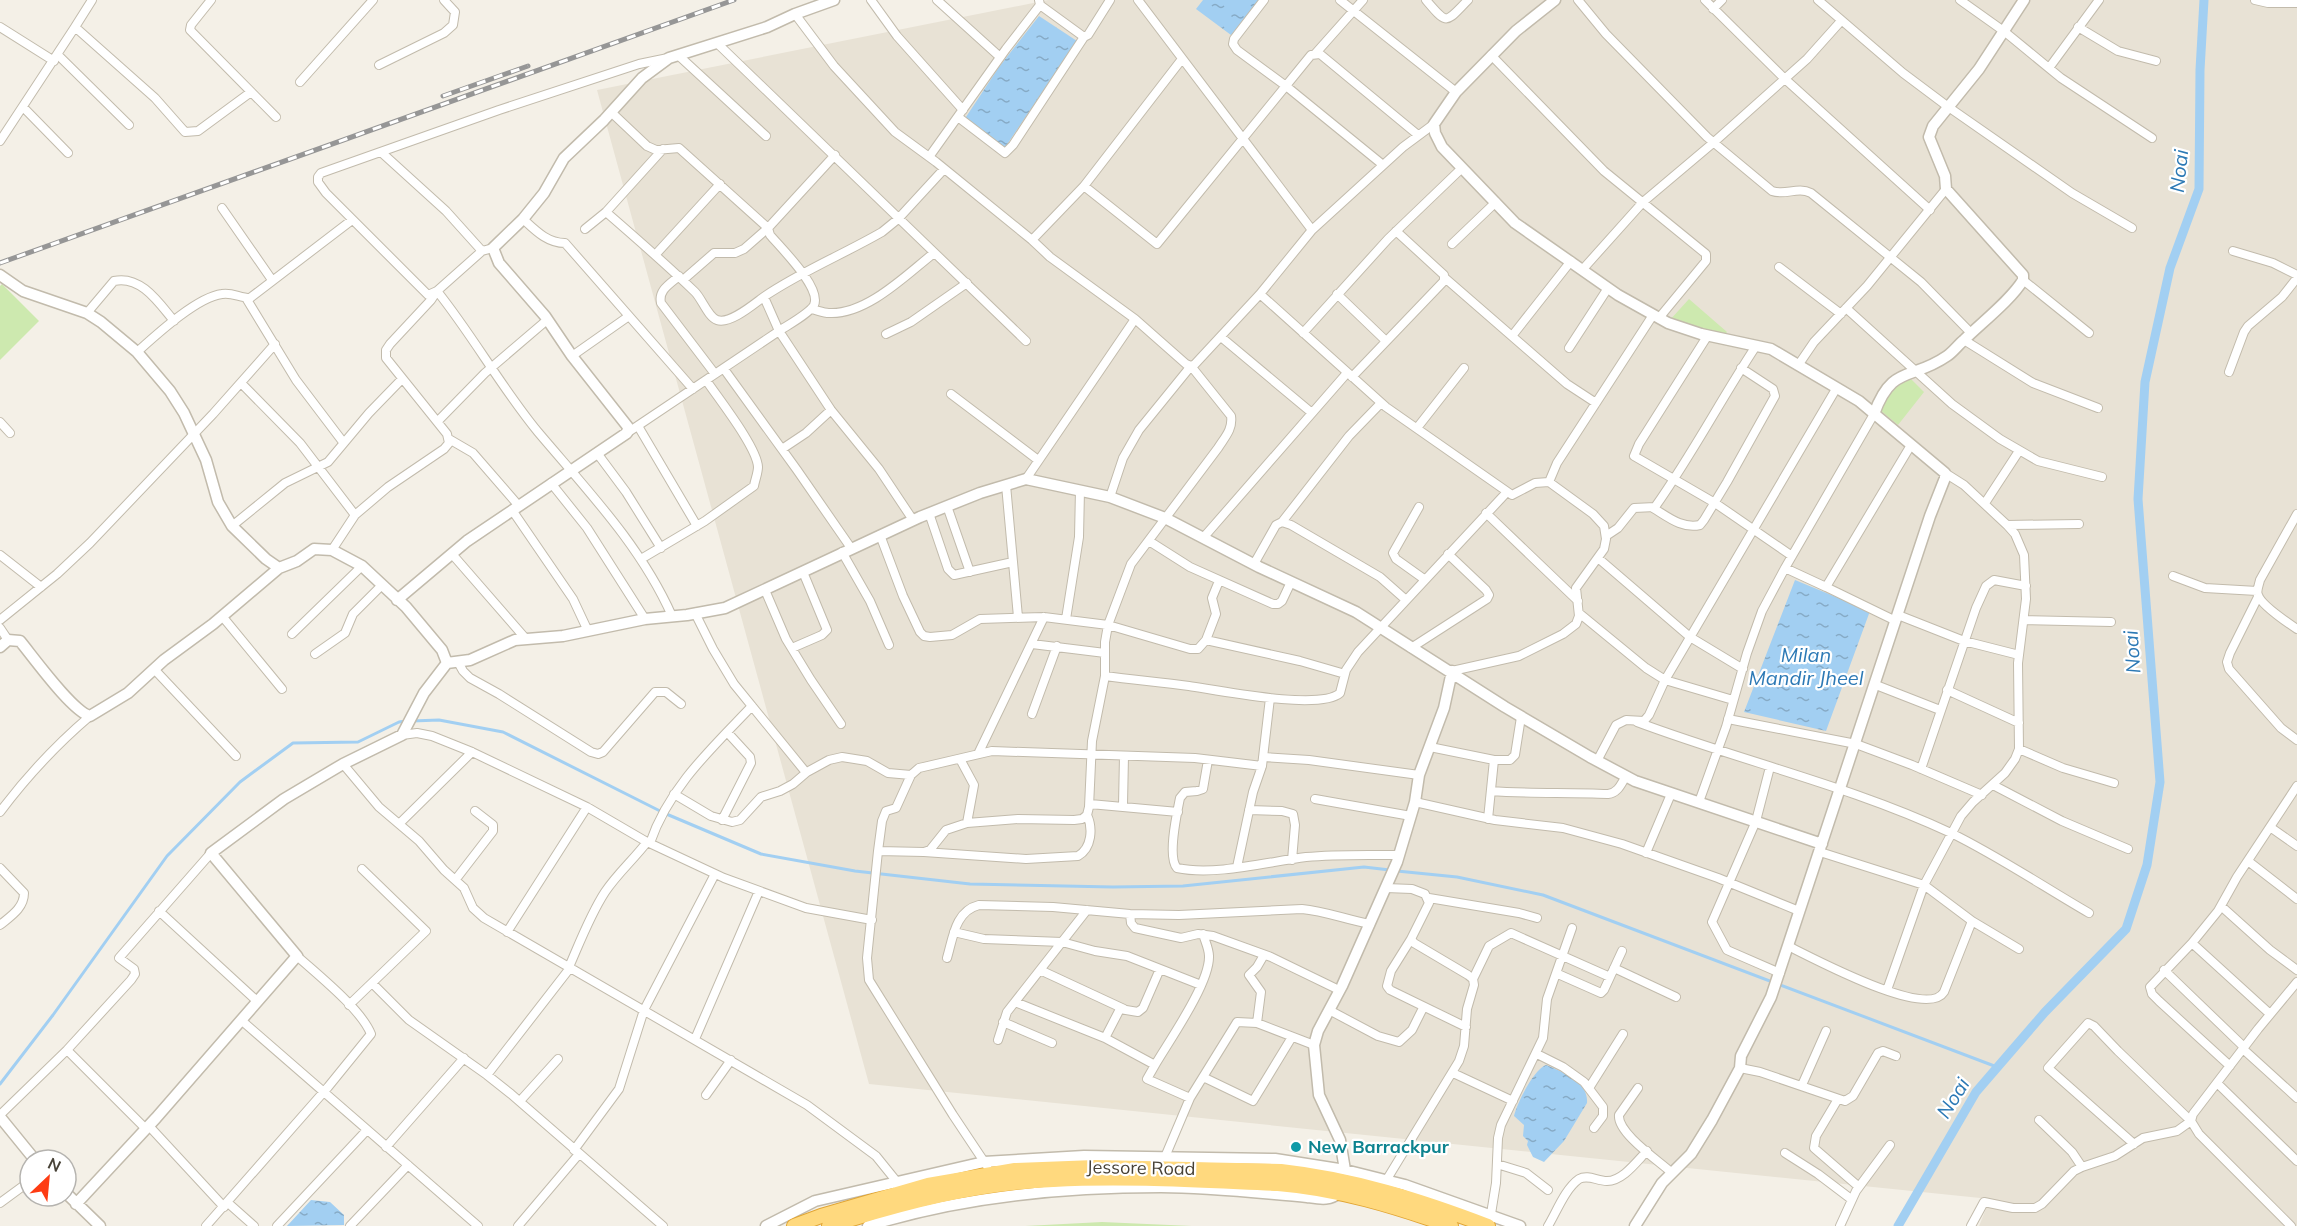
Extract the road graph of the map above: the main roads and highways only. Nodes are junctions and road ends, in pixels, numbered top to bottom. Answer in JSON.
{"nodes":[{"id":1,"x":901,"y":1199,"type":"junction"},
{"id":2,"x":1489,"y":1222,"type":"edge"},
{"id":3,"x":794,"y":1226,"type":"edge"},
{"id":4,"x":830,"y":1226,"type":"edge"},
{"id":5,"x":1451,"y":1226,"type":"edge"}],
"edges":[{"from":1,"to":2,"type":"highway","name":"Jessore Road"},
{"from":1,"to":3,"type":"highway","name":"Jessore Road"},
{"from":1,"to":4,"type":"highway"},
{"from":1,"to":5,"type":"highway"}]}
